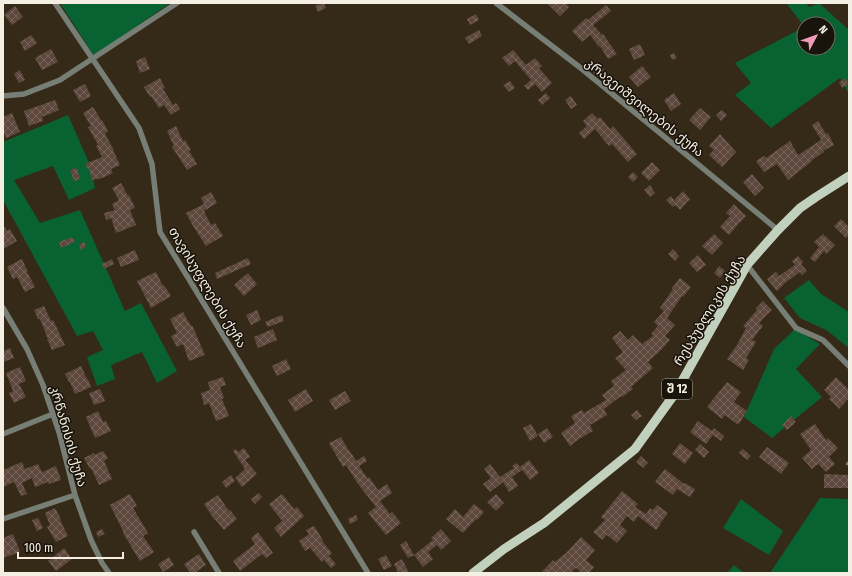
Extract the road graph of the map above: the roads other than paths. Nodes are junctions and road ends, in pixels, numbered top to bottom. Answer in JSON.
{"nodes":[{"id":1,"x":55,"y":3,"type":"edge"},
{"id":2,"x":177,"y":3,"type":"edge"},
{"id":3,"x":496,"y":3,"type":"edge"},
{"id":4,"x":92,"y":60,"type":"junction"},
{"id":5,"x":3,"y":96,"type":"edge"},
{"id":6,"x":849,"y":176,"type":"edge"},
{"id":7,"x":778,"y":230,"type":"junction"},
{"id":8,"x":747,"y":265,"type":"junction"},
{"id":9,"x":3,"y":308,"type":"edge"},
{"id":10,"x":849,"y":366,"type":"edge"},
{"id":11,"x":53,"y":414,"type":"junction"},
{"id":12,"x":3,"y":434,"type":"edge"},
{"id":13,"x":75,"y":495,"type":"junction"},
{"id":14,"x":3,"y":519,"type":"edge"},
{"id":15,"x":194,"y":532,"type":"dead end"},
{"id":16,"x":109,"y":573,"type":"edge"},
{"id":17,"x":219,"y":573,"type":"edge"},
{"id":18,"x":368,"y":573,"type":"edge"},
{"id":19,"x":473,"y":573,"type":"edge"}],
"edges":[{"from":1,"to":4,"type":"street","name":"თავისუფლების ქუჩა"},
{"from":2,"to":4,"type":"street"},
{"from":3,"to":7,"type":"street","name":"კრავეიშვილების ქუჩა"},
{"from":4,"to":5,"type":"street"},
{"from":4,"to":18,"type":"street","name":"თავისუფლების ქუჩა"},
{"from":6,"to":7,"type":"main road","name":"რესპუბლიკის ქუჩა","number":"შ 12"},
{"from":7,"to":8,"type":"main road","name":"რესპუბლიკის ქუჩა","number":"შ 12"},
{"from":8,"to":10,"type":"street"},
{"from":8,"to":19,"type":"main road","name":"რესპუბლიკის ქუჩა","number":"შ 12"},
{"from":9,"to":11,"type":"street","name":"კრწანისის ქუჩა"},
{"from":11,"to":12,"type":"street"},
{"from":11,"to":13,"type":"street","name":"კრწანისის ქუჩა"},
{"from":13,"to":14,"type":"street"},
{"from":13,"to":16,"type":"street","name":"კრწანისის ქუჩა"},
{"from":15,"to":17,"type":"street"}]}
